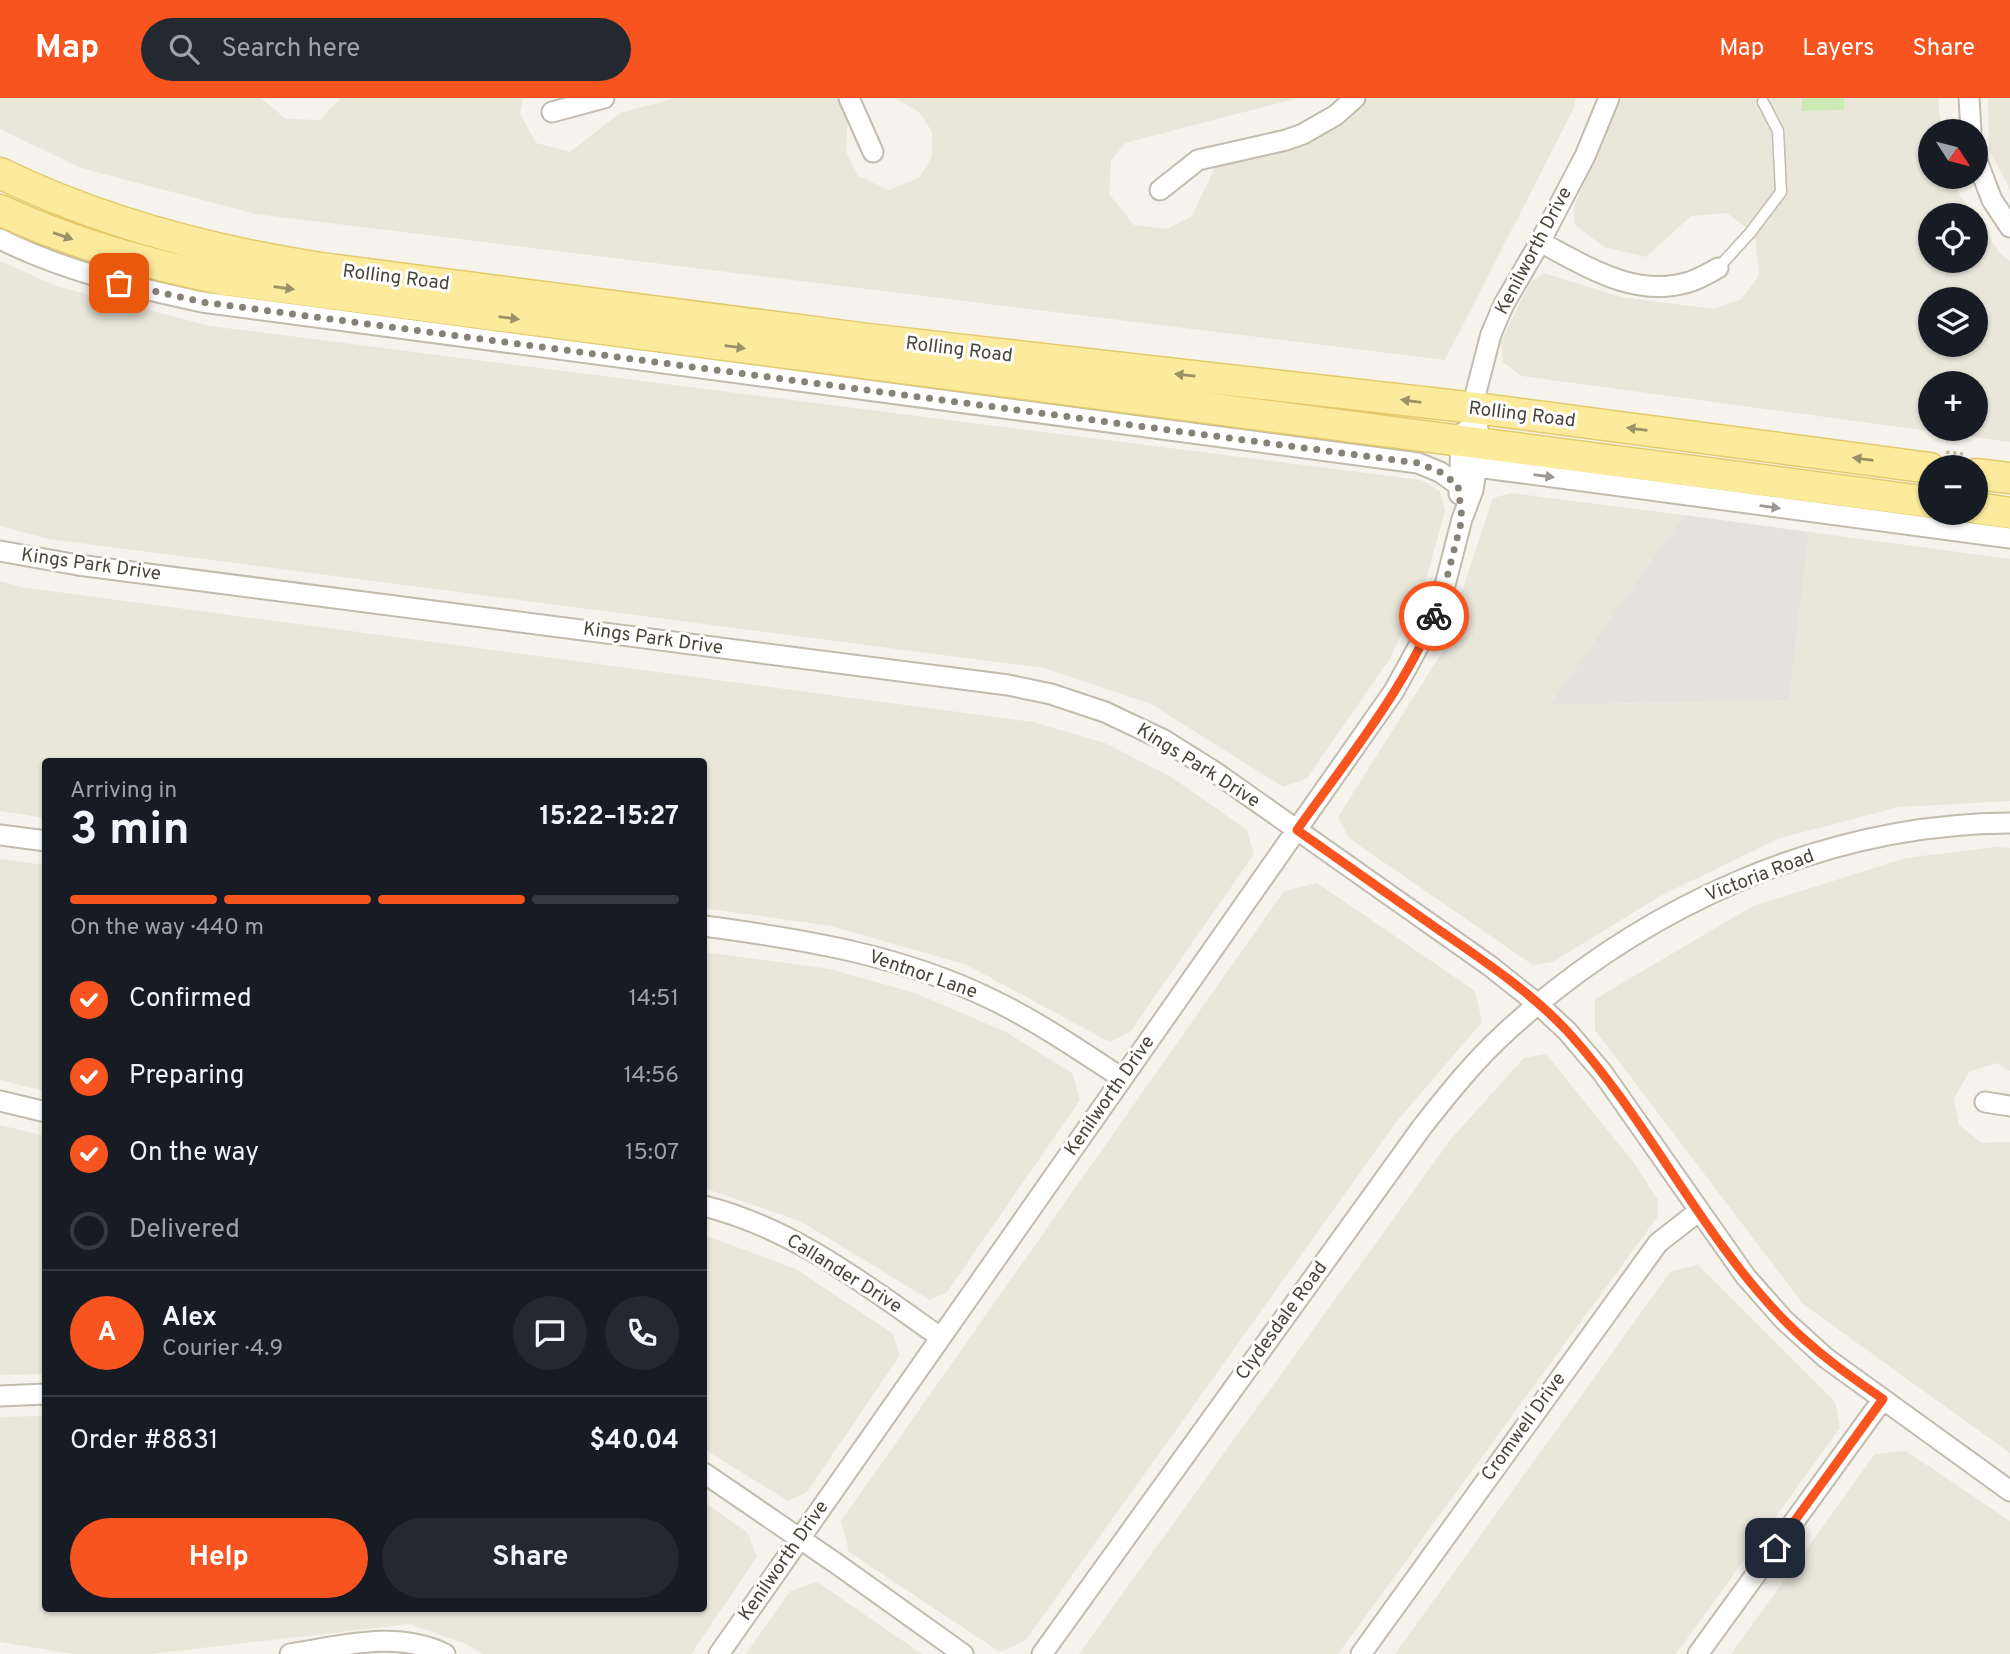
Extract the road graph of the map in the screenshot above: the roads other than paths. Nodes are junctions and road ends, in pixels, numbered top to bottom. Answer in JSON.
{"nodes":[{"id":1,"x":604,"y":98,"type":"edge"},
{"id":2,"x":849,"y":98,"type":"edge"},
{"id":3,"x":1356,"y":98,"type":"edge"},
{"id":4,"x":1609,"y":98,"type":"edge"},
{"id":5,"x":1969,"y":98,"type":"edge"},
{"id":6,"x":1763,"y":102,"type":"dead end"},
{"id":7,"x":552,"y":112,"type":"dead end"},
{"id":8,"x":1970,"y":119,"type":"edge"},
{"id":9,"x":873,"y":152,"type":"dead end"},
{"id":10,"x":0,"y":173,"type":"edge"},
{"id":11,"x":1988,"y":189,"type":"edge"},
{"id":12,"x":1160,"y":190,"type":"dead end"},
{"id":13,"x":0,"y":210,"type":"edge"},
{"id":14,"x":2010,"y":228,"type":"edge"},
{"id":15,"x":0,"y":239,"type":"edge"},
{"id":16,"x":1540,"y":242,"type":"junction"},
{"id":17,"x":1718,"y":268,"type":"joint"},
{"id":18,"x":1475,"y":408,"type":"junction"},
{"id":19,"x":1472,"y":451,"type":"junction"},
{"id":20,"x":1918,"y":466,"type":"edge"},
{"id":21,"x":1988,"y":475,"type":"edge"},
{"id":22,"x":2010,"y":478,"type":"edge"},
{"id":23,"x":1458,"y":485,"type":"junction"},
{"id":24,"x":1918,"y":501,"type":"edge"},
{"id":25,"x":1988,"y":512,"type":"edge"},
{"id":26,"x":1462,"y":519,"type":"junction"},
{"id":27,"x":2010,"y":519,"type":"edge"},
{"id":28,"x":0,"y":551,"type":"edge"},
{"id":29,"x":2010,"y":823,"type":"edge"},
{"id":30,"x":1297,"y":830,"type":"junction"},
{"id":31,"x":0,"y":835,"type":"edge"},
{"id":32,"x":42,"y":840,"type":"edge"},
{"id":33,"x":707,"y":926,"type":"edge"},
{"id":34,"x":1539,"y":1005,"type":"junction"},
{"id":35,"x":1122,"y":1078,"type":"junction"},
{"id":36,"x":0,"y":1101,"type":"edge"},
{"id":37,"x":1985,"y":1102,"type":"dead end"},
{"id":38,"x":2010,"y":1106,"type":"edge"},
{"id":39,"x":42,"y":1111,"type":"edge"},
{"id":40,"x":707,"y":1207,"type":"edge"},
{"id":41,"x":1699,"y":1211,"type":"junction"},
{"id":42,"x":940,"y":1337,"type":"junction"},
{"id":43,"x":42,"y":1394,"type":"edge"},
{"id":44,"x":0,"y":1396,"type":"edge"},
{"id":45,"x":1883,"y":1399,"type":"junction"},
{"id":46,"x":707,"y":1475,"type":"edge"},
{"id":47,"x":2010,"y":1491,"type":"edge"},
{"id":48,"x":800,"y":1539,"type":"junction"},
{"id":49,"x":290,"y":1654,"type":"edge"},
{"id":50,"x":445,"y":1654,"type":"edge"},
{"id":51,"x":719,"y":1654,"type":"edge"},
{"id":52,"x":963,"y":1654,"type":"edge"},
{"id":53,"x":1042,"y":1654,"type":"edge"},
{"id":54,"x":1360,"y":1654,"type":"edge"},
{"id":55,"x":1698,"y":1654,"type":"edge"}],
"edges":[{"from":1,"to":7,"type":"street"},
{"from":2,"to":9,"type":"street"},
{"from":3,"to":12,"type":"street"},
{"from":4,"to":16,"type":"street","name":"Kenilworth Drive"},
{"from":5,"to":8,"type":"street"},
{"from":6,"to":17,"type":"lane"},
{"from":18,"to":10,"type":"main road","name":"Rolling Road","one_way":true},
{"from":11,"to":14,"type":"street"},
{"from":13,"to":19,"type":"main road","name":"Rolling Road","one_way":true},
{"from":15,"to":23,"type":"street"},
{"from":16,"to":17,"type":"street"},
{"from":16,"to":18,"type":"street","name":"Kenilworth Drive"},
{"from":18,"to":19,"type":"street","name":"Kenilworth Drive"},
{"from":20,"to":18,"type":"main road","name":"Rolling Road","one_way":true},
{"from":19,"to":23,"type":"street","name":"Kenilworth Drive"},
{"from":19,"to":24,"type":"main road","name":"Rolling Road"},
{"from":19,"to":26,"type":"street","name":"Kenilworth Drive"},
{"from":19,"to":27,"type":"street","name":"Rolling Road","one_way":true},
{"from":21,"to":22,"type":"main road"},
{"from":23,"to":26,"type":"street","name":"Kenilworth Drive"},
{"from":25,"to":27,"type":"main road","name":"Rolling Road"},
{"from":26,"to":30,"type":"street","name":"Kenilworth Drive"},
{"from":28,"to":30,"type":"street","name":"Kings Park Drive"},
{"from":29,"to":34,"type":"street","name":"Victoria Road"},
{"from":30,"to":34,"type":"street","name":"Kings Park Drive"},
{"from":30,"to":35,"type":"street","name":"Kenilworth Drive"},
{"from":31,"to":32,"type":"street"},
{"from":33,"to":35,"type":"street","name":"Ventnor Lane"},
{"from":34,"to":41,"type":"street","name":"Kings Park Drive"},
{"from":34,"to":53,"type":"street","name":"Clydesdale Road"},
{"from":35,"to":42,"type":"street","name":"Kenilworth Drive"},
{"from":36,"to":39,"type":"street"},
{"from":37,"to":38,"type":"street"},
{"from":40,"to":42,"type":"street","name":"Callander Drive"},
{"from":41,"to":45,"type":"street","name":"Kings Park Drive"},
{"from":41,"to":54,"type":"street","name":"Cromwell Drive"},
{"from":42,"to":48,"type":"street","name":"Kenilworth Drive"},
{"from":43,"to":44,"type":"street"},
{"from":45,"to":47,"type":"street","name":"Kings Park Drive"},
{"from":45,"to":55,"type":"street"},
{"from":46,"to":48,"type":"street"},
{"from":48,"to":51,"type":"street","name":"Kenilworth Drive"},
{"from":48,"to":52,"type":"street"},
{"from":49,"to":50,"type":"street"}]}
